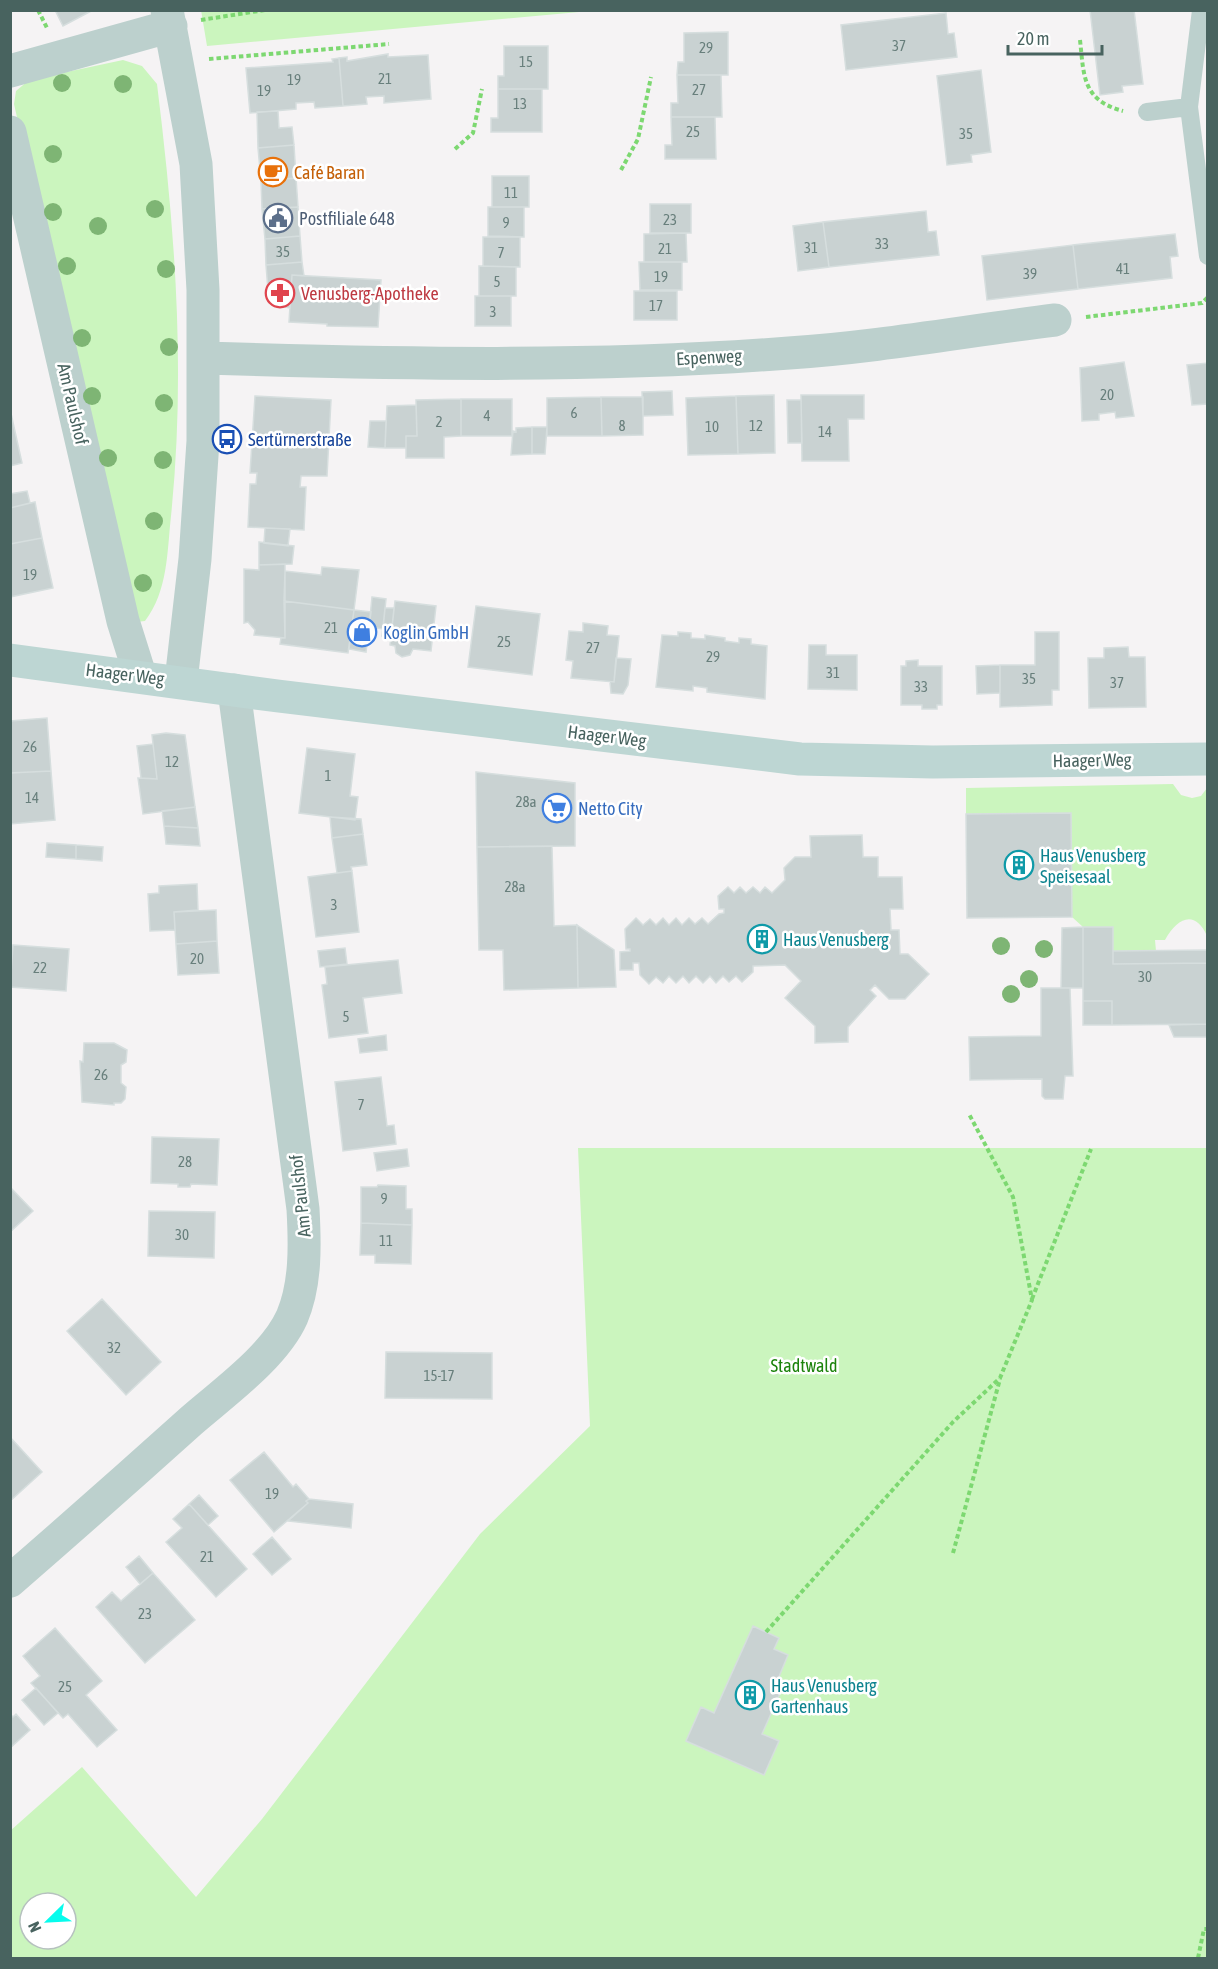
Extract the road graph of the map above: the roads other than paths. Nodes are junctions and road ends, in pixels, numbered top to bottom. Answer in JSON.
{"nodes":[{"id":1,"x":1202,"y":10,"type":"edge"},
{"id":2,"x":169,"y":18,"type":"edge"},
{"id":3,"x":10,"y":71,"type":"edge"},
{"id":4,"x":1189,"y":106,"type":"junction"},
{"id":5,"x":1147,"y":112,"type":"road end"},
{"id":6,"x":10,"y":132,"type":"edge"},
{"id":7,"x":1208,"y":256,"type":"edge"},
{"id":8,"x":1055,"y":320,"type":"road end"},
{"id":9,"x":204,"y":358,"type":"junction"},
{"id":10,"x":10,"y":660,"type":"edge"},
{"id":11,"x":140,"y":675,"type":"junction"},
{"id":12,"x":181,"y":681,"type":"junction"},
{"id":13,"x":234,"y":690,"type":"junction"},
{"id":14,"x":1208,"y":759,"type":"edge"},
{"id":15,"x":14,"y":1571,"type":"edge"}],
"edges":[{"from":1,"to":4,"type":"lane"},
{"from":2,"to":3,"type":"street"},
{"from":2,"to":9,"type":"street"},
{"from":4,"to":5,"type":"lane"},
{"from":4,"to":7,"type":"lane"},
{"from":6,"to":11,"type":"street","name":"Am Paulshof"},
{"from":8,"to":9,"type":"street","name":"Espenweg"},
{"from":9,"to":12,"type":"street"},
{"from":10,"to":11,"type":"street","name":"Haager Weg"},
{"from":11,"to":12,"type":"street","name":"Haager Weg"},
{"from":12,"to":13,"type":"street","name":"Haager Weg"},
{"from":13,"to":14,"type":"street","name":"Haager Weg"},
{"from":13,"to":15,"type":"street","name":"Am Paulshof"}]}
